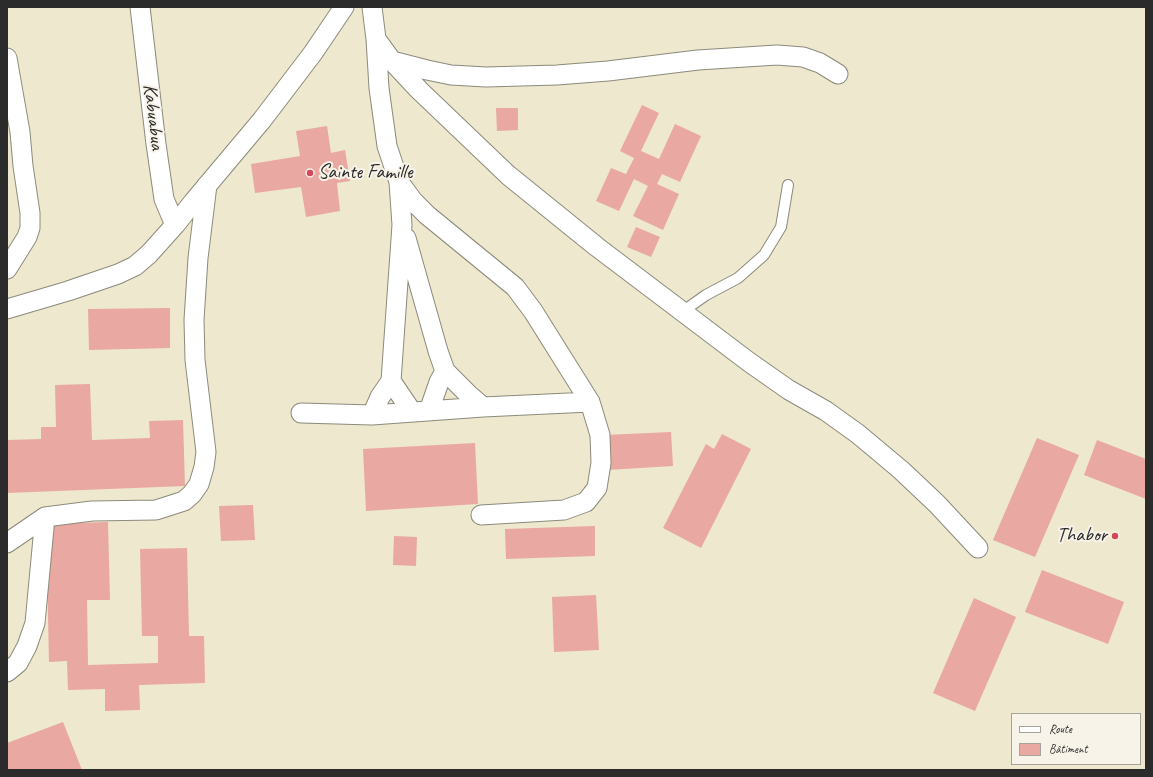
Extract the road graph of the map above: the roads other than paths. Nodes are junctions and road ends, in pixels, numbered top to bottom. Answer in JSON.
{"nodes":[{"id":1,"x":140,"y":7,"type":"edge"},
{"id":2,"x":344,"y":7,"type":"edge"},
{"id":3,"x":372,"y":7,"type":"edge"},
{"id":4,"x":376,"y":39,"type":"junction"},
{"id":5,"x":7,"y":58,"type":"edge"},
{"id":6,"x":392,"y":61,"type":"junction"},
{"id":7,"x":838,"y":74,"type":"dead end"},
{"id":8,"x":399,"y":182,"type":"junction"},
{"id":9,"x":207,"y":185,"type":"junction"},
{"id":10,"x":788,"y":186,"type":"dead end"},
{"id":11,"x":164,"y":199,"type":"junction"},
{"id":12,"x":194,"y":201,"type":"junction"},
{"id":13,"x":175,"y":225,"type":"junction"},
{"id":14,"x":402,"y":225,"type":"junction"},
{"id":15,"x":7,"y":269,"type":"edge"},
{"id":16,"x":7,"y":309,"type":"edge"},
{"id":17,"x":682,"y":312,"type":"junction"},
{"id":18,"x":445,"y":371,"type":"junction"},
{"id":19,"x":391,"y":381,"type":"junction"},
{"id":20,"x":590,"y":402,"type":"junction"},
{"id":21,"x":483,"y":407,"type":"junction"},
{"id":22,"x":420,"y":412,"type":"junction"},
{"id":23,"x":301,"y":413,"type":"dead end"},
{"id":24,"x":372,"y":414,"type":"junction"},
{"id":25,"x":482,"y":516,"type":"dead end"},
{"id":26,"x":45,"y":517,"type":"junction"},
{"id":27,"x":7,"y":543,"type":"edge"},
{"id":28,"x":978,"y":548,"type":"dead end"},
{"id":29,"x":7,"y":672,"type":"edge"}],
"edges":[{"from":1,"to":11,"type":"street","name":"Kabuabua"},
{"from":2,"to":9,"type":"street"},
{"from":3,"to":4,"type":"street"},
{"from":4,"to":6,"type":"street"},
{"from":4,"to":8,"type":"street"},
{"from":5,"to":15,"type":"street"},
{"from":6,"to":7,"type":"street"},
{"from":6,"to":17,"type":"street"},
{"from":8,"to":14,"type":"street"},
{"from":8,"to":20,"type":"street"},
{"from":9,"to":12,"type":"street"},
{"from":9,"to":26,"type":"street"},
{"from":10,"to":17,"type":"lane"},
{"from":11,"to":12,"type":"street"},
{"from":11,"to":13,"type":"street","name":"Kabuabua"},
{"from":12,"to":13,"type":"street"},
{"from":13,"to":16,"type":"street"},
{"from":14,"to":18,"type":"street"},
{"from":14,"to":19,"type":"street"},
{"from":17,"to":28,"type":"street"},
{"from":18,"to":21,"type":"street"},
{"from":18,"to":22,"type":"street"},
{"from":19,"to":22,"type":"street"},
{"from":19,"to":24,"type":"street"},
{"from":20,"to":21,"type":"street"},
{"from":20,"to":25,"type":"street"},
{"from":21,"to":22,"type":"street"},
{"from":22,"to":24,"type":"street"},
{"from":23,"to":24,"type":"street"},
{"from":26,"to":27,"type":"street"},
{"from":26,"to":29,"type":"street"}]}
